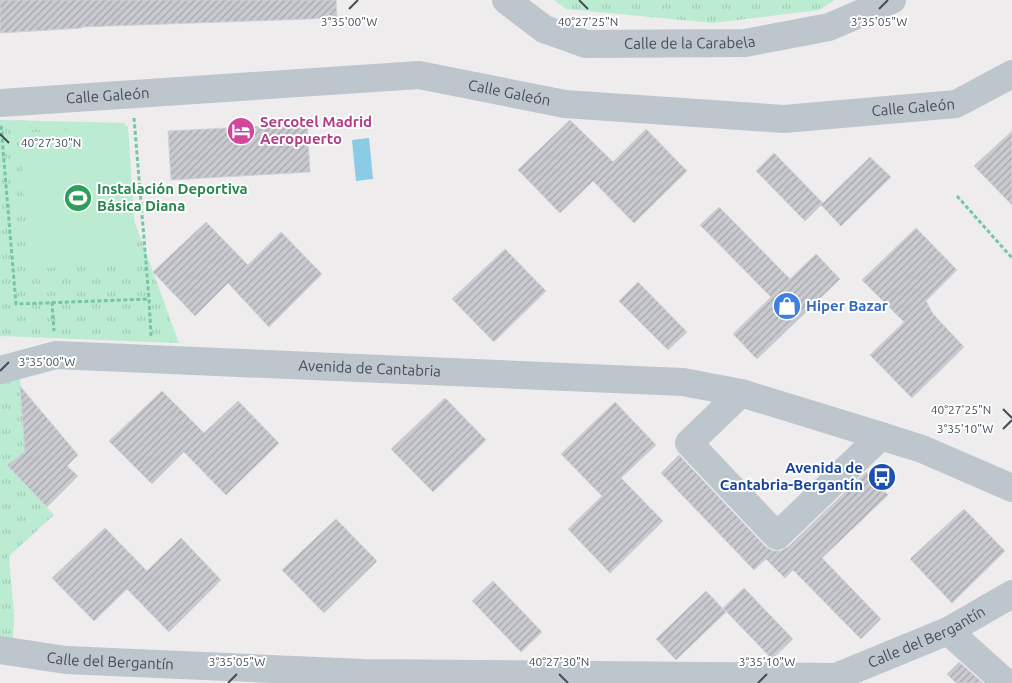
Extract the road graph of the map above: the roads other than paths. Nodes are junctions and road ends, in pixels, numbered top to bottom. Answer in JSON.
{"nodes":[{"id":1,"x":506,"y":0,"type":"edge"},
{"id":2,"x":886,"y":2,"type":"edge"},
{"id":3,"x":1012,"y":74,"type":"edge"},
{"id":4,"x":0,"y":103,"type":"edge"},
{"id":5,"x":0,"y":370,"type":"edge"},
{"id":6,"x":742,"y":393,"type":"junction"},
{"id":7,"x":881,"y":436,"type":"junction"},
{"id":8,"x":1008,"y":492,"type":"edge"},
{"id":9,"x":1012,"y":594,"type":"edge"},
{"id":10,"x":948,"y":631,"type":"junction"},
{"id":11,"x":0,"y":650,"type":"edge"},
{"id":12,"x":647,"y":679,"type":"edge"},
{"id":13,"x":836,"y":680,"type":"edge"},
{"id":14,"x":1006,"y":683,"type":"edge"}],
"edges":[{"from":1,"to":2,"type":"street","name":"Calle de la Carabela"},
{"from":3,"to":4,"type":"street","name":"Calle Galeón"},
{"from":5,"to":6,"type":"street","name":"Avenida de Cantabria"},
{"from":6,"to":7,"type":"street","name":"Avenida de Cantabria"},
{"from":6,"to":7,"type":"street"},
{"from":7,"to":8,"type":"street","name":"Avenida de Cantabria"},
{"from":9,"to":10,"type":"street","name":"Calle del Bergantín"},
{"from":10,"to":13,"type":"street","name":"Calle del Bergantín"},
{"from":10,"to":14,"type":"street"},
{"from":11,"to":12,"type":"street","name":"Calle del Bergantín"},
{"from":12,"to":13,"type":"street","name":"Calle del Bergantín"}]}
